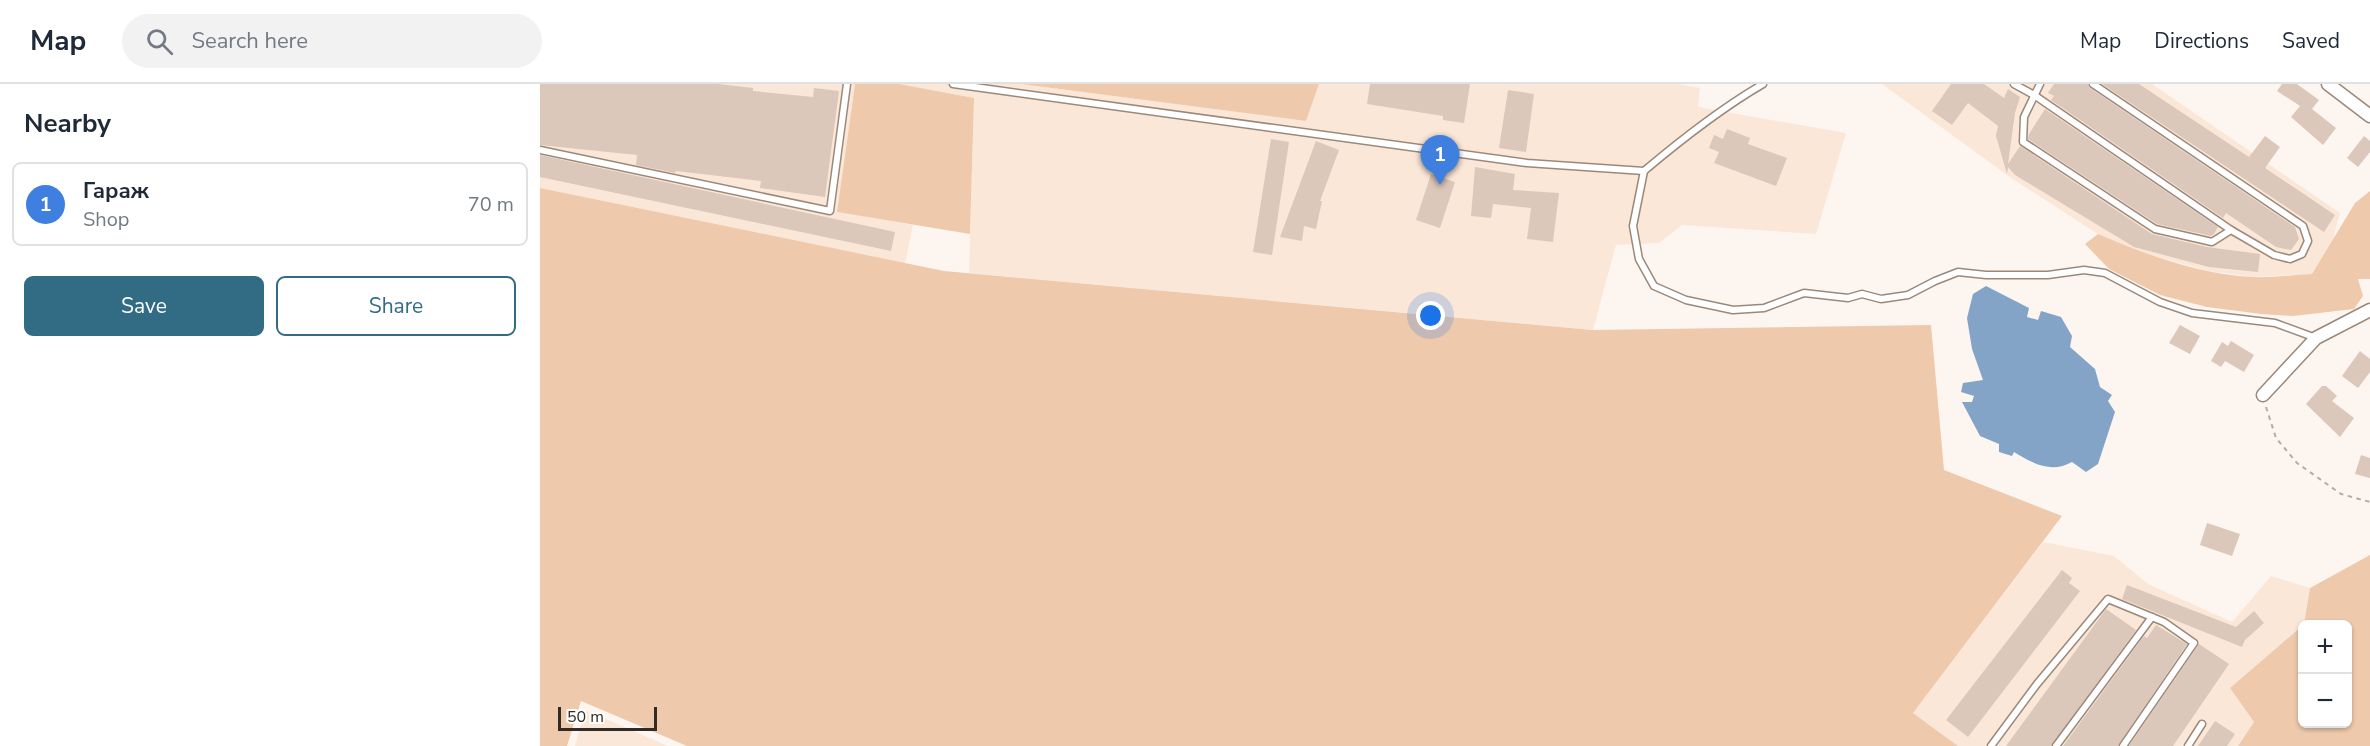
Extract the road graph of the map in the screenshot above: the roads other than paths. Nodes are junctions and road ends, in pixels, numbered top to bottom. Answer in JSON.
{"nodes":[{"id":1,"x":847,"y":84,"type":"edge"},
{"id":2,"x":953,"y":84,"type":"edge"},
{"id":3,"x":1763,"y":84,"type":"edge"},
{"id":4,"x":2014,"y":84,"type":"edge"},
{"id":5,"x":2040,"y":84,"type":"edge"},
{"id":6,"x":2093,"y":84,"type":"edge"},
{"id":7,"x":2328,"y":84,"type":"edge"},
{"id":8,"x":2034,"y":95,"type":"junction"},
{"id":9,"x":2370,"y":116,"type":"edge"},
{"id":10,"x":540,"y":150,"type":"edge"},
{"id":11,"x":1644,"y":171,"type":"junction"},
{"id":12,"x":2230,"y":230,"type":"junction"},
{"id":13,"x":2370,"y":310,"type":"edge"},
{"id":14,"x":2316,"y":338,"type":"junction"},
{"id":15,"x":2263,"y":395,"type":"road end"},
{"id":16,"x":2152,"y":617,"type":"junction"},
{"id":17,"x":2202,"y":724,"type":"dead end"},
{"id":18,"x":1991,"y":746,"type":"edge"},
{"id":19,"x":2056,"y":746,"type":"edge"},
{"id":20,"x":2123,"y":746,"type":"edge"},
{"id":21,"x":2188,"y":746,"type":"edge"}],
"edges":[{"from":1,"to":10,"type":"lane"},
{"from":2,"to":11,"type":"lane"},
{"from":3,"to":11,"type":"lane"},
{"from":4,"to":8,"type":"lane"},
{"from":5,"to":8,"type":"lane"},
{"from":6,"to":12,"type":"lane"},
{"from":7,"to":9,"type":"street"},
{"from":8,"to":12,"type":"lane"},
{"from":8,"to":12,"type":"lane"},
{"from":11,"to":14,"type":"lane"},
{"from":13,"to":14,"type":"street"},
{"from":14,"to":15,"type":"street"},
{"from":16,"to":18,"type":"lane"},
{"from":16,"to":19,"type":"lane"},
{"from":16,"to":20,"type":"lane"},
{"from":17,"to":21,"type":"lane"}]}
